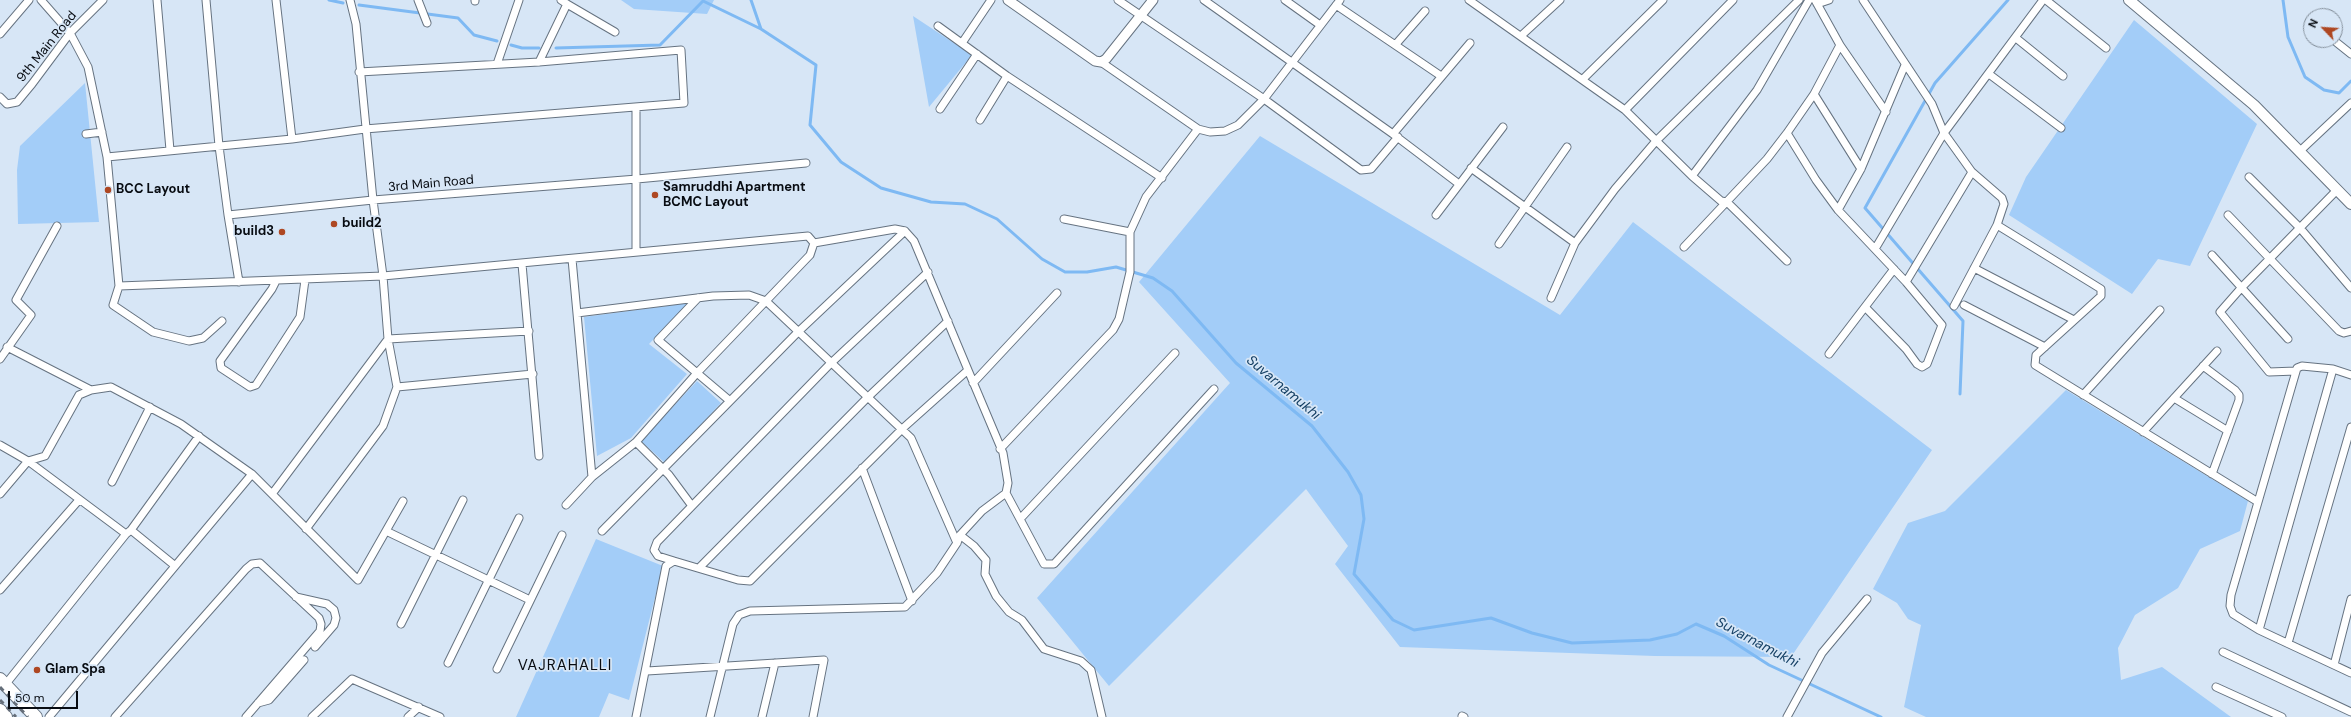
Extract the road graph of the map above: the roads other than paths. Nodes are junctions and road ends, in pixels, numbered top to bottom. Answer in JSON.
{"nodes":[{"id":1,"x":29,"y":0,"type":"edge"},
{"id":2,"x":41,"y":0,"type":"edge"},
{"id":3,"x":103,"y":0,"type":"edge"},
{"id":4,"x":157,"y":0,"type":"edge"},
{"id":5,"x":206,"y":0,"type":"edge"},
{"id":6,"x":276,"y":0,"type":"edge"},
{"id":7,"x":350,"y":0,"type":"edge"},
{"id":8,"x":418,"y":0,"type":"edge"},
{"id":9,"x":519,"y":0,"type":"edge"},
{"id":10,"x":991,"y":0,"type":"edge"},
{"id":11,"x":1008,"y":0,"type":"edge"},
{"id":12,"x":1118,"y":0,"type":"edge"},
{"id":13,"x":1153,"y":0,"type":"edge"},
{"id":14,"x":1204,"y":0,"type":"edge"},
{"id":15,"x":1286,"y":0,"type":"edge"},
{"id":16,"x":1469,"y":0,"type":"edge"},
{"id":17,"x":1560,"y":0,"type":"edge"},
{"id":18,"x":1663,"y":0,"type":"edge"},
{"id":19,"x":1733,"y":0,"type":"edge"},
{"id":20,"x":1798,"y":0,"type":"edge"},
{"id":21,"x":1808,"y":0,"type":"edge"},
{"id":22,"x":1829,"y":0,"type":"edge"},
{"id":23,"x":1863,"y":0,"type":"edge"},
{"id":24,"x":2045,"y":0,"type":"edge"},
{"id":25,"x":2129,"y":0,"type":"edge"},
{"id":26,"x":564,"y":2,"type":"edge"},
{"id":27,"x":1479,"y":2,"type":"edge"},
{"id":28,"x":1816,"y":2,"type":"edge"},
{"id":29,"x":1338,"y":3,"type":"edge"},
{"id":30,"x":1425,"y":11,"type":"dead end"},
{"id":31,"x":1141,"y":15,"type":"junction"},
{"id":32,"x":427,"y":23,"type":"dead end"},
{"id":33,"x":1320,"y":25,"type":"junction"},
{"id":34,"x":938,"y":26,"type":"dead end"},
{"id":35,"x":615,"y":32,"type":"dead end"},
{"id":36,"x":70,"y":33,"type":"junction"},
{"id":37,"x":0,"y":34,"type":"edge"},
{"id":38,"x":1522,"y":35,"type":"junction"},
{"id":39,"x":2016,"y":38,"type":"junction"},
{"id":40,"x":962,"y":43,"type":"junction"},
{"id":41,"x":1470,"y":43,"type":"dead end"},
{"id":42,"x":1396,"y":44,"type":"junction"},
{"id":43,"x":1840,"y":45,"type":"junction"},
{"id":44,"x":2106,"y":48,"type":"dead end"},
{"id":45,"x":2343,"y":48,"type":"edge"},
{"id":46,"x":977,"y":54,"type":"junction"},
{"id":47,"x":2351,"y":54,"type":"edge"},
{"id":48,"x":539,"y":62,"type":"junction"},
{"id":49,"x":1101,"y":62,"type":"junction"},
{"id":50,"x":1291,"y":62,"type":"junction"},
{"id":51,"x":496,"y":64,"type":"junction"},
{"id":52,"x":1905,"y":65,"type":"junction"},
{"id":53,"x":360,"y":72,"type":"junction"},
{"id":54,"x":1989,"y":74,"type":"junction"},
{"id":55,"x":1007,"y":76,"type":"junction"},
{"id":56,"x":1441,"y":76,"type":"junction"},
{"id":57,"x":2064,"y":76,"type":"dead end"},
{"id":58,"x":1583,"y":79,"type":"junction"},
{"id":59,"x":1814,"y":94,"type":"junction"},
{"id":60,"x":0,"y":97,"type":"edge"},
{"id":61,"x":1264,"y":99,"type":"junction"},
{"id":62,"x":2351,"y":102,"type":"edge"},
{"id":63,"x":636,"y":107,"type":"junction"},
{"id":64,"x":940,"y":109,"type":"dead end"},
{"id":65,"x":1625,"y":110,"type":"junction"},
{"id":66,"x":1886,"y":112,"type":"junction"},
{"id":67,"x":980,"y":120,"type":"dead end"},
{"id":68,"x":1503,"y":127,"type":"dead end"},
{"id":69,"x":2061,"y":128,"type":"dead end"},
{"id":70,"x":365,"y":129,"type":"junction"},
{"id":71,"x":1198,"y":129,"type":"junction"},
{"id":72,"x":102,"y":132,"type":"junction"},
{"id":73,"x":1787,"y":133,"type":"junction"},
{"id":74,"x":1944,"y":133,"type":"junction"},
{"id":75,"x":86,"y":134,"type":"dead end"},
{"id":76,"x":1395,"y":136,"type":"junction"},
{"id":77,"x":292,"y":139,"type":"junction"},
{"id":78,"x":1656,"y":141,"type":"junction"},
{"id":79,"x":219,"y":146,"type":"junction"},
{"id":80,"x":1567,"y":147,"type":"dead end"},
{"id":81,"x":170,"y":150,"type":"junction"},
{"id":82,"x":2300,"y":151,"type":"junction"},
{"id":83,"x":107,"y":157,"type":"junction"},
{"id":84,"x":806,"y":163,"type":"dead end"},
{"id":85,"x":1471,"y":168,"type":"junction"},
{"id":86,"x":1860,"y":169,"type":"junction"},
{"id":87,"x":1972,"y":172,"type":"junction"},
{"id":88,"x":1692,"y":176,"type":"junction"},
{"id":89,"x":2249,"y":177,"type":"dead end"},
{"id":90,"x":1162,"y":178,"type":"junction"},
{"id":91,"x":636,"y":179,"type":"junction"},
{"id":92,"x":1459,"y":184,"type":"junction"},
{"id":93,"x":2338,"y":190,"type":"junction"},
{"id":94,"x":373,"y":200,"type":"junction"},
{"id":95,"x":1727,"y":202,"type":"junction"},
{"id":96,"x":2351,"y":204,"type":"edge"},
{"id":97,"x":1525,"y":207,"type":"junction"},
{"id":98,"x":1838,"y":210,"type":"junction"},
{"id":99,"x":228,"y":215,"type":"junction"},
{"id":100,"x":1436,"y":215,"type":"dead end"},
{"id":101,"x":2228,"y":215,"type":"dead end"},
{"id":102,"x":1064,"y":220,"type":"dead end"},
{"id":103,"x":1997,"y":225,"type":"junction"},
{"id":104,"x":57,"y":226,"type":"dead end"},
{"id":105,"x":2300,"y":228,"type":"junction"},
{"id":106,"x":905,"y":232,"type":"junction"},
{"id":107,"x":1130,"y":232,"type":"junction"},
{"id":108,"x":814,"y":243,"type":"junction"},
{"id":109,"x":1576,"y":243,"type":"junction"},
{"id":110,"x":1499,"y":244,"type":"dead end"},
{"id":111,"x":1684,"y":247,"type":"dead end"},
{"id":112,"x":1874,"y":249,"type":"junction"},
{"id":113,"x":636,"y":252,"type":"junction"},
{"id":114,"x":2212,"y":255,"type":"dead end"},
{"id":115,"x":2271,"y":258,"type":"junction"},
{"id":116,"x":572,"y":259,"type":"junction"},
{"id":117,"x":1787,"y":261,"type":"dead end"},
{"id":118,"x":522,"y":264,"type":"junction"},
{"id":119,"x":1974,"y":268,"type":"junction"},
{"id":120,"x":1894,"y":269,"type":"junction"},
{"id":121,"x":928,"y":272,"type":"junction"},
{"id":122,"x":384,"y":276,"type":"junction"},
{"id":123,"x":305,"y":280,"type":"junction"},
{"id":124,"x":276,"y":281,"type":"junction"},
{"id":125,"x":239,"y":282,"type":"junction"},
{"id":126,"x":1906,"y":282,"type":"junction"},
{"id":127,"x":119,"y":286,"type":"junction"},
{"id":128,"x":2242,"y":287,"type":"junction"},
{"id":129,"x":2351,"y":288,"type":"edge"},
{"id":130,"x":1057,"y":293,"type":"dead end"},
{"id":131,"x":698,"y":298,"type":"junction"},
{"id":132,"x":1550,"y":298,"type":"dead end"},
{"id":133,"x":766,"y":301,"type":"junction"},
{"id":134,"x":1964,"y":305,"type":"dead end"},
{"id":135,"x":1954,"y":306,"type":"dead end"},
{"id":136,"x":1865,"y":307,"type":"junction"},
{"id":137,"x":2160,"y":310,"type":"dead end"},
{"id":138,"x":577,"y":313,"type":"junction"},
{"id":139,"x":2074,"y":320,"type":"junction"},
{"id":140,"x":222,"y":321,"type":"dead end"},
{"id":141,"x":948,"y":321,"type":"junction"},
{"id":142,"x":529,"y":331,"type":"junction"},
{"id":143,"x":2351,"y":331,"type":"edge"},
{"id":144,"x":798,"y":332,"type":"junction"},
{"id":145,"x":388,"y":339,"type":"junction"},
{"id":146,"x":2288,"y":339,"type":"dead end"},
{"id":147,"x":7,"y":347,"type":"junction"},
{"id":148,"x":2045,"y":347,"type":"junction"},
{"id":149,"x":2217,"y":351,"type":"dead end"},
{"id":150,"x":1175,"y":353,"type":"dead end"},
{"id":151,"x":1829,"y":354,"type":"dead end"},
{"id":152,"x":0,"y":359,"type":"edge"},
{"id":153,"x":830,"y":364,"type":"junction"},
{"id":154,"x":2203,"y":366,"type":"junction"},
{"id":155,"x":2333,"y":369,"type":"junction"},
{"id":156,"x":968,"y":370,"type":"junction"},
{"id":157,"x":2296,"y":371,"type":"junction"},
{"id":158,"x":697,"y":373,"type":"junction"},
{"id":159,"x":533,"y":374,"type":"junction"},
{"id":160,"x":2351,"y":375,"type":"edge"},
{"id":161,"x":973,"y":383,"type":"junction"},
{"id":162,"x":397,"y":387,"type":"junction"},
{"id":163,"x":1214,"y":389,"type":"dead end"},
{"id":164,"x":91,"y":390,"type":"junction"},
{"id":165,"x":2083,"y":395,"type":"junction"},
{"id":166,"x":867,"y":398,"type":"junction"},
{"id":167,"x":2174,"y":398,"type":"junction"},
{"id":168,"x":730,"y":401,"type":"junction"},
{"id":169,"x":150,"y":407,"type":"junction"},
{"id":170,"x":2351,"y":427,"type":"edge"},
{"id":171,"x":902,"y":429,"type":"junction"},
{"id":172,"x":2228,"y":431,"type":"junction"},
{"id":173,"x":2143,"y":432,"type":"junction"},
{"id":174,"x":199,"y":436,"type":"junction"},
{"id":175,"x":636,"y":442,"type":"junction"},
{"id":176,"x":0,"y":445,"type":"edge"},
{"id":177,"x":1000,"y":449,"type":"junction"},
{"id":178,"x":539,"y":456,"type":"dead end"},
{"id":179,"x":28,"y":461,"type":"junction"},
{"id":180,"x":663,"y":468,"type":"junction"},
{"id":181,"x":862,"y":468,"type":"junction"},
{"id":182,"x":252,"y":474,"type":"junction"},
{"id":183,"x":2212,"y":474,"type":"junction"},
{"id":184,"x":592,"y":477,"type":"junction"},
{"id":185,"x":112,"y":482,"type":"dead end"},
{"id":186,"x":1006,"y":493,"type":"junction"},
{"id":187,"x":0,"y":494,"type":"edge"},
{"id":188,"x":272,"y":494,"type":"junction"},
{"id":189,"x":79,"y":500,"type":"junction"},
{"id":190,"x":463,"y":500,"type":"dead end"},
{"id":191,"x":403,"y":501,"type":"dead end"},
{"id":192,"x":2258,"y":502,"type":"junction"},
{"id":193,"x":566,"y":505,"type":"dead end"},
{"id":194,"x":692,"y":506,"type":"junction"},
{"id":195,"x":519,"y":518,"type":"dead end"},
{"id":196,"x":1020,"y":519,"type":"junction"},
{"id":197,"x":306,"y":529,"type":"junction"},
{"id":198,"x":386,"y":531,"type":"junction"},
{"id":199,"x":602,"y":531,"type":"dead end"},
{"id":200,"x":128,"y":532,"type":"junction"},
{"id":201,"x":562,"y":535,"type":"dead end"},
{"id":202,"x":960,"y":535,"type":"junction"},
{"id":203,"x":957,"y":543,"type":"junction"},
{"id":204,"x":436,"y":555,"type":"junction"},
{"id":205,"x":674,"y":561,"type":"junction"},
{"id":206,"x":174,"y":565,"type":"junction"},
{"id":207,"x":699,"y":568,"type":"junction"},
{"id":208,"x":489,"y":581,"type":"junction"},
{"id":209,"x":0,"y":590,"type":"edge"},
{"id":210,"x":296,"y":597,"type":"junction"},
{"id":211,"x":1867,"y":599,"type":"dead end"},
{"id":212,"x":530,"y":600,"type":"junction"},
{"id":213,"x":2351,"y":600,"type":"edge"},
{"id":214,"x":912,"y":601,"type":"junction"},
{"id":215,"x":2348,"y":620,"type":"edge"},
{"id":216,"x":401,"y":624,"type":"dead end"},
{"id":217,"x":2259,"y":630,"type":"junction"},
{"id":218,"x":2288,"y":643,"type":"junction"},
{"id":219,"x":315,"y":647,"type":"dead end"},
{"id":220,"x":2223,"y":652,"type":"dead end"},
{"id":221,"x":304,"y":660,"type":"dead end"},
{"id":222,"x":448,"y":663,"type":"dead end"},
{"id":223,"x":775,"y":663,"type":"junction"},
{"id":224,"x":2334,"y":665,"type":"junction"},
{"id":225,"x":722,"y":667,"type":"junction"},
{"id":226,"x":497,"y":669,"type":"dead end"},
{"id":227,"x":647,"y":671,"type":"junction"},
{"id":228,"x":2351,"y":673,"type":"edge"},
{"id":229,"x":3,"y":682,"type":"edge"},
{"id":230,"x":2216,"y":688,"type":"dead end"},
{"id":231,"x":258,"y":703,"type":"junction"},
{"id":232,"x":419,"y":707,"type":"junction"},
{"id":233,"x":0,"y":710,"type":"edge"},
{"id":234,"x":2351,"y":712,"type":"edge"},
{"id":235,"x":6,"y":717,"type":"edge"},
{"id":236,"x":36,"y":717,"type":"edge"},
{"id":237,"x":49,"y":717,"type":"edge"},
{"id":238,"x":115,"y":717,"type":"edge"},
{"id":239,"x":246,"y":717,"type":"edge"},
{"id":240,"x":312,"y":717,"type":"edge"},
{"id":241,"x":408,"y":717,"type":"edge"},
{"id":242,"x":440,"y":717,"type":"edge"},
{"id":243,"x":636,"y":717,"type":"edge"},
{"id":244,"x":710,"y":717,"type":"edge"},
{"id":245,"x":762,"y":717,"type":"edge"},
{"id":246,"x":813,"y":717,"type":"edge"},
{"id":247,"x":1102,"y":717,"type":"edge"},
{"id":248,"x":1787,"y":717,"type":"edge"},
{"id":249,"x":2282,"y":717,"type":"edge"}],
"edges":[{"from":1,"to":37,"type":"street"},
{"from":2,"to":36,"type":"street"},
{"from":3,"to":36,"type":"street","name":"9th Main Road"},
{"from":4,"to":81,"type":"street"},
{"from":5,"to":79,"type":"street"},
{"from":6,"to":77,"type":"street"},
{"from":7,"to":53,"type":"street"},
{"from":8,"to":32,"type":"street"},
{"from":9,"to":51,"type":"street"},
{"from":10,"to":40,"type":"street"},
{"from":11,"to":49,"type":"street"},
{"from":12,"to":31,"type":"street"},
{"from":13,"to":31,"type":"street"},
{"from":14,"to":50,"type":"street"},
{"from":15,"to":33,"type":"street"},
{"from":16,"to":27,"type":"street"},
{"from":17,"to":38,"type":"street"},
{"from":18,"to":58,"type":"street"},
{"from":19,"to":65,"type":"street"},
{"from":20,"to":78,"type":"street"},
{"from":21,"to":88,"type":"street"},
{"from":22,"to":28,"type":"street"},
{"from":23,"to":52,"type":"street"},
{"from":24,"to":39,"type":"street"},
{"from":24,"to":44,"type":"street"},
{"from":25,"to":82,"type":"main road"},
{"from":26,"to":35,"type":"street"},
{"from":26,"to":48,"type":"street"},
{"from":27,"to":38,"type":"street"},
{"from":28,"to":43,"type":"street"},
{"from":29,"to":33,"type":"street"},
{"from":29,"to":42,"type":"street"},
{"from":30,"to":42,"type":"street"},
{"from":31,"to":49,"type":"street"},
{"from":31,"to":61,"type":"street"},
{"from":33,"to":50,"type":"street"},
{"from":34,"to":40,"type":"street"},
{"from":36,"to":60,"type":"street","name":"9th Main Road"},
{"from":36,"to":72,"type":"street"},
{"from":38,"to":58,"type":"street"},
{"from":39,"to":54,"type":"street"},
{"from":39,"to":57,"type":"street"},
{"from":40,"to":46,"type":"street"},
{"from":41,"to":56,"type":"street"},
{"from":42,"to":56,"type":"street"},
{"from":43,"to":59,"type":"street"},
{"from":43,"to":66,"type":"street"},
{"from":45,"to":47,"type":"street"},
{"from":46,"to":55,"type":"street"},
{"from":46,"to":64,"type":"street"},
{"from":48,"to":51,"type":"street"},
{"from":48,"to":63,"type":"street"},
{"from":49,"to":71,"type":"street"},
{"from":50,"to":61,"type":"street"},
{"from":50,"to":76,"type":"street"},
{"from":51,"to":53,"type":"street"},
{"from":52,"to":66,"type":"street"},
{"from":52,"to":74,"type":"street"},
{"from":53,"to":70,"type":"street"},
{"from":54,"to":69,"type":"street"},
{"from":54,"to":74,"type":"street"},
{"from":55,"to":67,"type":"street"},
{"from":55,"to":90,"type":"street"},
{"from":56,"to":76,"type":"street"},
{"from":58,"to":65,"type":"street"},
{"from":59,"to":73,"type":"street"},
{"from":59,"to":86,"type":"street"},
{"from":61,"to":71,"type":"street"},
{"from":61,"to":76,"type":"street"},
{"from":62,"to":82,"type":"street"},
{"from":63,"to":70,"type":"street"},
{"from":63,"to":91,"type":"street"},
{"from":65,"to":78,"type":"street"},
{"from":66,"to":86,"type":"street"},
{"from":68,"to":85,"type":"street"},
{"from":70,"to":77,"type":"street"},
{"from":70,"to":94,"type":"street"},
{"from":71,"to":90,"type":"street"},
{"from":72,"to":75,"type":"street"},
{"from":72,"to":83,"type":"street"},
{"from":73,"to":95,"type":"street"},
{"from":73,"to":98,"type":"street"},
{"from":74,"to":87,"type":"street"},
{"from":74,"to":112,"type":"street"},
{"from":76,"to":92,"type":"street"},
{"from":77,"to":79,"type":"street"},
{"from":78,"to":88,"type":"street"},
{"from":78,"to":109,"type":"street"},
{"from":79,"to":81,"type":"street"},
{"from":79,"to":99,"type":"street"},
{"from":80,"to":97,"type":"street"},
{"from":81,"to":83,"type":"street"},
{"from":82,"to":93,"type":"main road"},
{"from":83,"to":127,"type":"street"},
{"from":84,"to":91,"type":"street","name":"3rd Main Road"},
{"from":85,"to":92,"type":"street"},
{"from":85,"to":97,"type":"street"},
{"from":86,"to":98,"type":"street"},
{"from":87,"to":103,"type":"street"},
{"from":87,"to":126,"type":"street"},
{"from":88,"to":95,"type":"street"},
{"from":89,"to":105,"type":"street"},
{"from":90,"to":107,"type":"street"},
{"from":91,"to":94,"type":"street","name":"3rd Main Road"},
{"from":91,"to":113,"type":"street"},
{"from":92,"to":100,"type":"street"},
{"from":93,"to":96,"type":"main road"},
{"from":93,"to":105,"type":"street"},
{"from":94,"to":99,"type":"street","name":"3rd Main Road"},
{"from":94,"to":122,"type":"street"},
{"from":95,"to":111,"type":"street"},
{"from":95,"to":117,"type":"street"},
{"from":97,"to":109,"type":"street"},
{"from":97,"to":110,"type":"street"},
{"from":98,"to":112,"type":"street"},
{"from":99,"to":125,"type":"street"},
{"from":101,"to":115,"type":"street"},
{"from":102,"to":107,"type":"street"},
{"from":103,"to":119,"type":"street"},
{"from":103,"to":139,"type":"street"},
{"from":104,"to":147,"type":"street"},
{"from":105,"to":115,"type":"street"},
{"from":105,"to":129,"type":"street"},
{"from":106,"to":108,"type":"street"},
{"from":106,"to":121,"type":"street"},
{"from":106,"to":144,"type":"street"},
{"from":107,"to":177,"type":"street"},
{"from":108,"to":113,"type":"street"},
{"from":108,"to":133,"type":"street"},
{"from":109,"to":132,"type":"street"},
{"from":112,"to":120,"type":"street"},
{"from":113,"to":116,"type":"street"},
{"from":114,"to":128,"type":"street"},
{"from":115,"to":128,"type":"street"},
{"from":115,"to":143,"type":"street"},
{"from":116,"to":118,"type":"street"},
{"from":116,"to":138,"type":"street"},
{"from":118,"to":122,"type":"street"},
{"from":118,"to":142,"type":"street"},
{"from":119,"to":135,"type":"street"},
{"from":119,"to":139,"type":"street"},
{"from":120,"to":126,"type":"street"},
{"from":120,"to":136,"type":"street"},
{"from":121,"to":141,"type":"street"},
{"from":121,"to":153,"type":"street"},
{"from":122,"to":123,"type":"street"},
{"from":122,"to":145,"type":"street"},
{"from":123,"to":124,"type":"street"},
{"from":123,"to":124,"type":"street"},
{"from":124,"to":125,"type":"street"},
{"from":125,"to":127,"type":"street"},
{"from":126,"to":136,"type":"street"},
{"from":127,"to":140,"type":"street"},
{"from":128,"to":146,"type":"street"},
{"from":128,"to":157,"type":"street"},
{"from":130,"to":161,"type":"street"},
{"from":131,"to":133,"type":"street"},
{"from":131,"to":138,"type":"street"},
{"from":131,"to":158,"type":"street"},
{"from":133,"to":144,"type":"street"},
{"from":133,"to":158,"type":"street"},
{"from":134,"to":148,"type":"street"},
{"from":136,"to":151,"type":"street"},
{"from":137,"to":165,"type":"street"},
{"from":138,"to":184,"type":"street"},
{"from":139,"to":148,"type":"street"},
{"from":141,"to":156,"type":"street"},
{"from":141,"to":166,"type":"street"},
{"from":142,"to":145,"type":"street"},
{"from":142,"to":159,"type":"street"},
{"from":144,"to":153,"type":"street"},
{"from":144,"to":168,"type":"street"},
{"from":145,"to":162,"type":"street"},
{"from":145,"to":188,"type":"street"},
{"from":147,"to":152,"type":"street"},
{"from":147,"to":164,"type":"street"},
{"from":148,"to":165,"type":"street"},
{"from":149,"to":154,"type":"street"},
{"from":150,"to":196,"type":"street"},
{"from":153,"to":166,"type":"street"},
{"from":153,"to":194,"type":"street"},
{"from":154,"to":167,"type":"street"},
{"from":154,"to":172,"type":"street"},
{"from":155,"to":157,"type":"street"},
{"from":155,"to":160,"type":"street"},
{"from":155,"to":217,"type":"street"},
{"from":156,"to":161,"type":"street"},
{"from":156,"to":171,"type":"street"},
{"from":157,"to":192,"type":"street"},
{"from":158,"to":168,"type":"street"},
{"from":158,"to":175,"type":"street"},
{"from":159,"to":162,"type":"street"},
{"from":159,"to":178,"type":"street"},
{"from":161,"to":177,"type":"street"},
{"from":162,"to":197,"type":"street"},
{"from":163,"to":196,"type":"street"},
{"from":164,"to":169,"type":"street"},
{"from":164,"to":179,"type":"street"},
{"from":165,"to":173,"type":"street"},
{"from":166,"to":171,"type":"street"},
{"from":166,"to":207,"type":"street"},
{"from":167,"to":172,"type":"street"},
{"from":167,"to":173,"type":"street"},
{"from":168,"to":180,"type":"street"},
{"from":169,"to":174,"type":"street"},
{"from":169,"to":185,"type":"street"},
{"from":170,"to":218,"type":"street"},
{"from":171,"to":181,"type":"street"},
{"from":171,"to":203,"type":"street"},
{"from":172,"to":183,"type":"street"},
{"from":173,"to":183,"type":"street"},
{"from":174,"to":182,"type":"street"},
{"from":174,"to":200,"type":"street"},
{"from":175,"to":180,"type":"street"},
{"from":175,"to":184,"type":"street"},
{"from":176,"to":179,"type":"street"},
{"from":177,"to":186,"type":"street"},
{"from":179,"to":187,"type":"street"},
{"from":179,"to":189,"type":"street"},
{"from":180,"to":194,"type":"street"},
{"from":180,"to":199,"type":"street"},
{"from":181,"to":207,"type":"street"},
{"from":181,"to":214,"type":"street"},
{"from":182,"to":188,"type":"street"},
{"from":182,"to":206,"type":"street"},
{"from":183,"to":192,"type":"street"},
{"from":184,"to":193,"type":"street"},
{"from":186,"to":196,"type":"street"},
{"from":186,"to":202,"type":"street"},
{"from":188,"to":197,"type":"street"},
{"from":189,"to":200,"type":"street"},
{"from":189,"to":209,"type":"street"},
{"from":190,"to":204,"type":"street"},
{"from":191,"to":198,"type":"street"},
{"from":192,"to":217,"type":"street"},
{"from":194,"to":205,"type":"street"},
{"from":195,"to":208,"type":"street"},
{"from":197,"to":198,"type":"street"},
{"from":198,"to":204,"type":"street"},
{"from":200,"to":206,"type":"street"},
{"from":200,"to":229,"type":"street"},
{"from":201,"to":212,"type":"street"},
{"from":202,"to":203,"type":"street"},
{"from":202,"to":247,"type":"street"},
{"from":203,"to":214,"type":"street"},
{"from":204,"to":208,"type":"street"},
{"from":204,"to":216,"type":"street"},
{"from":205,"to":207,"type":"street"},
{"from":205,"to":227,"type":"street"},
{"from":206,"to":237,"type":"street"},
{"from":208,"to":212,"type":"street"},
{"from":208,"to":222,"type":"street"},
{"from":210,"to":219,"type":"street"},
{"from":210,"to":231,"type":"street"},
{"from":210,"to":238,"type":"street"},
{"from":211,"to":248,"type":"street"},
{"from":212,"to":226,"type":"street"},
{"from":213,"to":215,"type":"street"},
{"from":214,"to":225,"type":"street"},
{"from":215,"to":224,"type":"street"},
{"from":217,"to":218,"type":"street"},
{"from":218,"to":224,"type":"street"},
{"from":220,"to":234,"type":"street"},
{"from":221,"to":231,"type":"street"},
{"from":223,"to":225,"type":"street"},
{"from":223,"to":245,"type":"street"},
{"from":223,"to":246,"type":"street"},
{"from":224,"to":228,"type":"street"},
{"from":225,"to":227,"type":"street"},
{"from":225,"to":244,"type":"street"},
{"from":227,"to":243,"type":"street"},
{"from":229,"to":236,"type":"highway"},
{"from":230,"to":249,"type":"street"},
{"from":231,"to":239,"type":"street"},
{"from":232,"to":240,"type":"street"},
{"from":232,"to":241,"type":"street"},
{"from":232,"to":242,"type":"street"},
{"from":233,"to":235,"type":"highway"}]}
